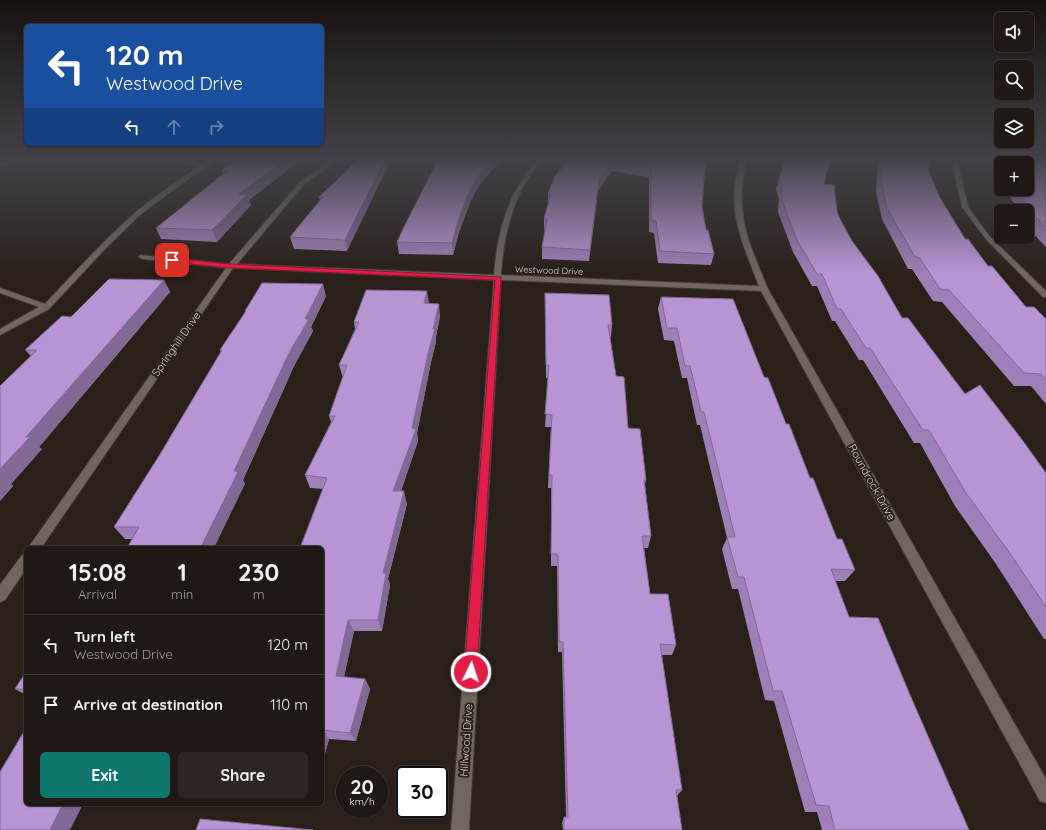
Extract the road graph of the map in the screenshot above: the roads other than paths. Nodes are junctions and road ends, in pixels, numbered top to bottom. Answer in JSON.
{"nodes":[{"id":1,"x":161,"y":197,"type":"edge"},
{"id":2,"x":290,"y":197,"type":"edge"},
{"id":3,"x":515,"y":197,"type":"edge"},
{"id":4,"x":738,"y":197,"type":"edge"},
{"id":5,"x":963,"y":197,"type":"edge"},
{"id":6,"x":143,"y":257,"type":"dead end"},
{"id":7,"x":230,"y":266,"type":"junction"},
{"id":8,"x":498,"y":278,"type":"junction"},
{"id":9,"x":764,"y":289,"type":"junction"},
{"id":10,"x":0,"y":290,"type":"edge"},
{"id":11,"x":1046,"y":295,"type":"edge"},
{"id":12,"x":46,"y":307,"type":"junction"},
{"id":13,"x":0,"y":332,"type":"edge"},
{"id":14,"x":35,"y":546,"type":"edge"},
{"id":15,"x":24,"y":562,"type":"edge"},
{"id":16,"x":0,"y":596,"type":"edge"},
{"id":17,"x":1046,"y":795,"type":"edge"},
{"id":18,"x":460,"y":830,"type":"edge"}],
"edges":[{"from":1,"to":12,"type":"street"},
{"from":2,"to":7,"type":"street","name":"Springhill Drive"},
{"from":3,"to":8,"type":"street","name":"Hillwood Drive"},
{"from":4,"to":9,"type":"street","name":"Roundrock Drive"},
{"from":5,"to":11,"type":"street"},
{"from":6,"to":7,"type":"street","name":"Westwood Drive"},
{"from":7,"to":8,"type":"street","name":"Westwood Drive"},
{"from":7,"to":14,"type":"street","name":"Springhill Drive"},
{"from":8,"to":9,"type":"street","name":"Westwood Drive"},
{"from":8,"to":18,"type":"street","name":"Hillwood Drive"},
{"from":9,"to":17,"type":"street","name":"Roundrock Drive"},
{"from":10,"to":12,"type":"street"},
{"from":12,"to":13,"type":"street"},
{"from":15,"to":16,"type":"street"}]}
